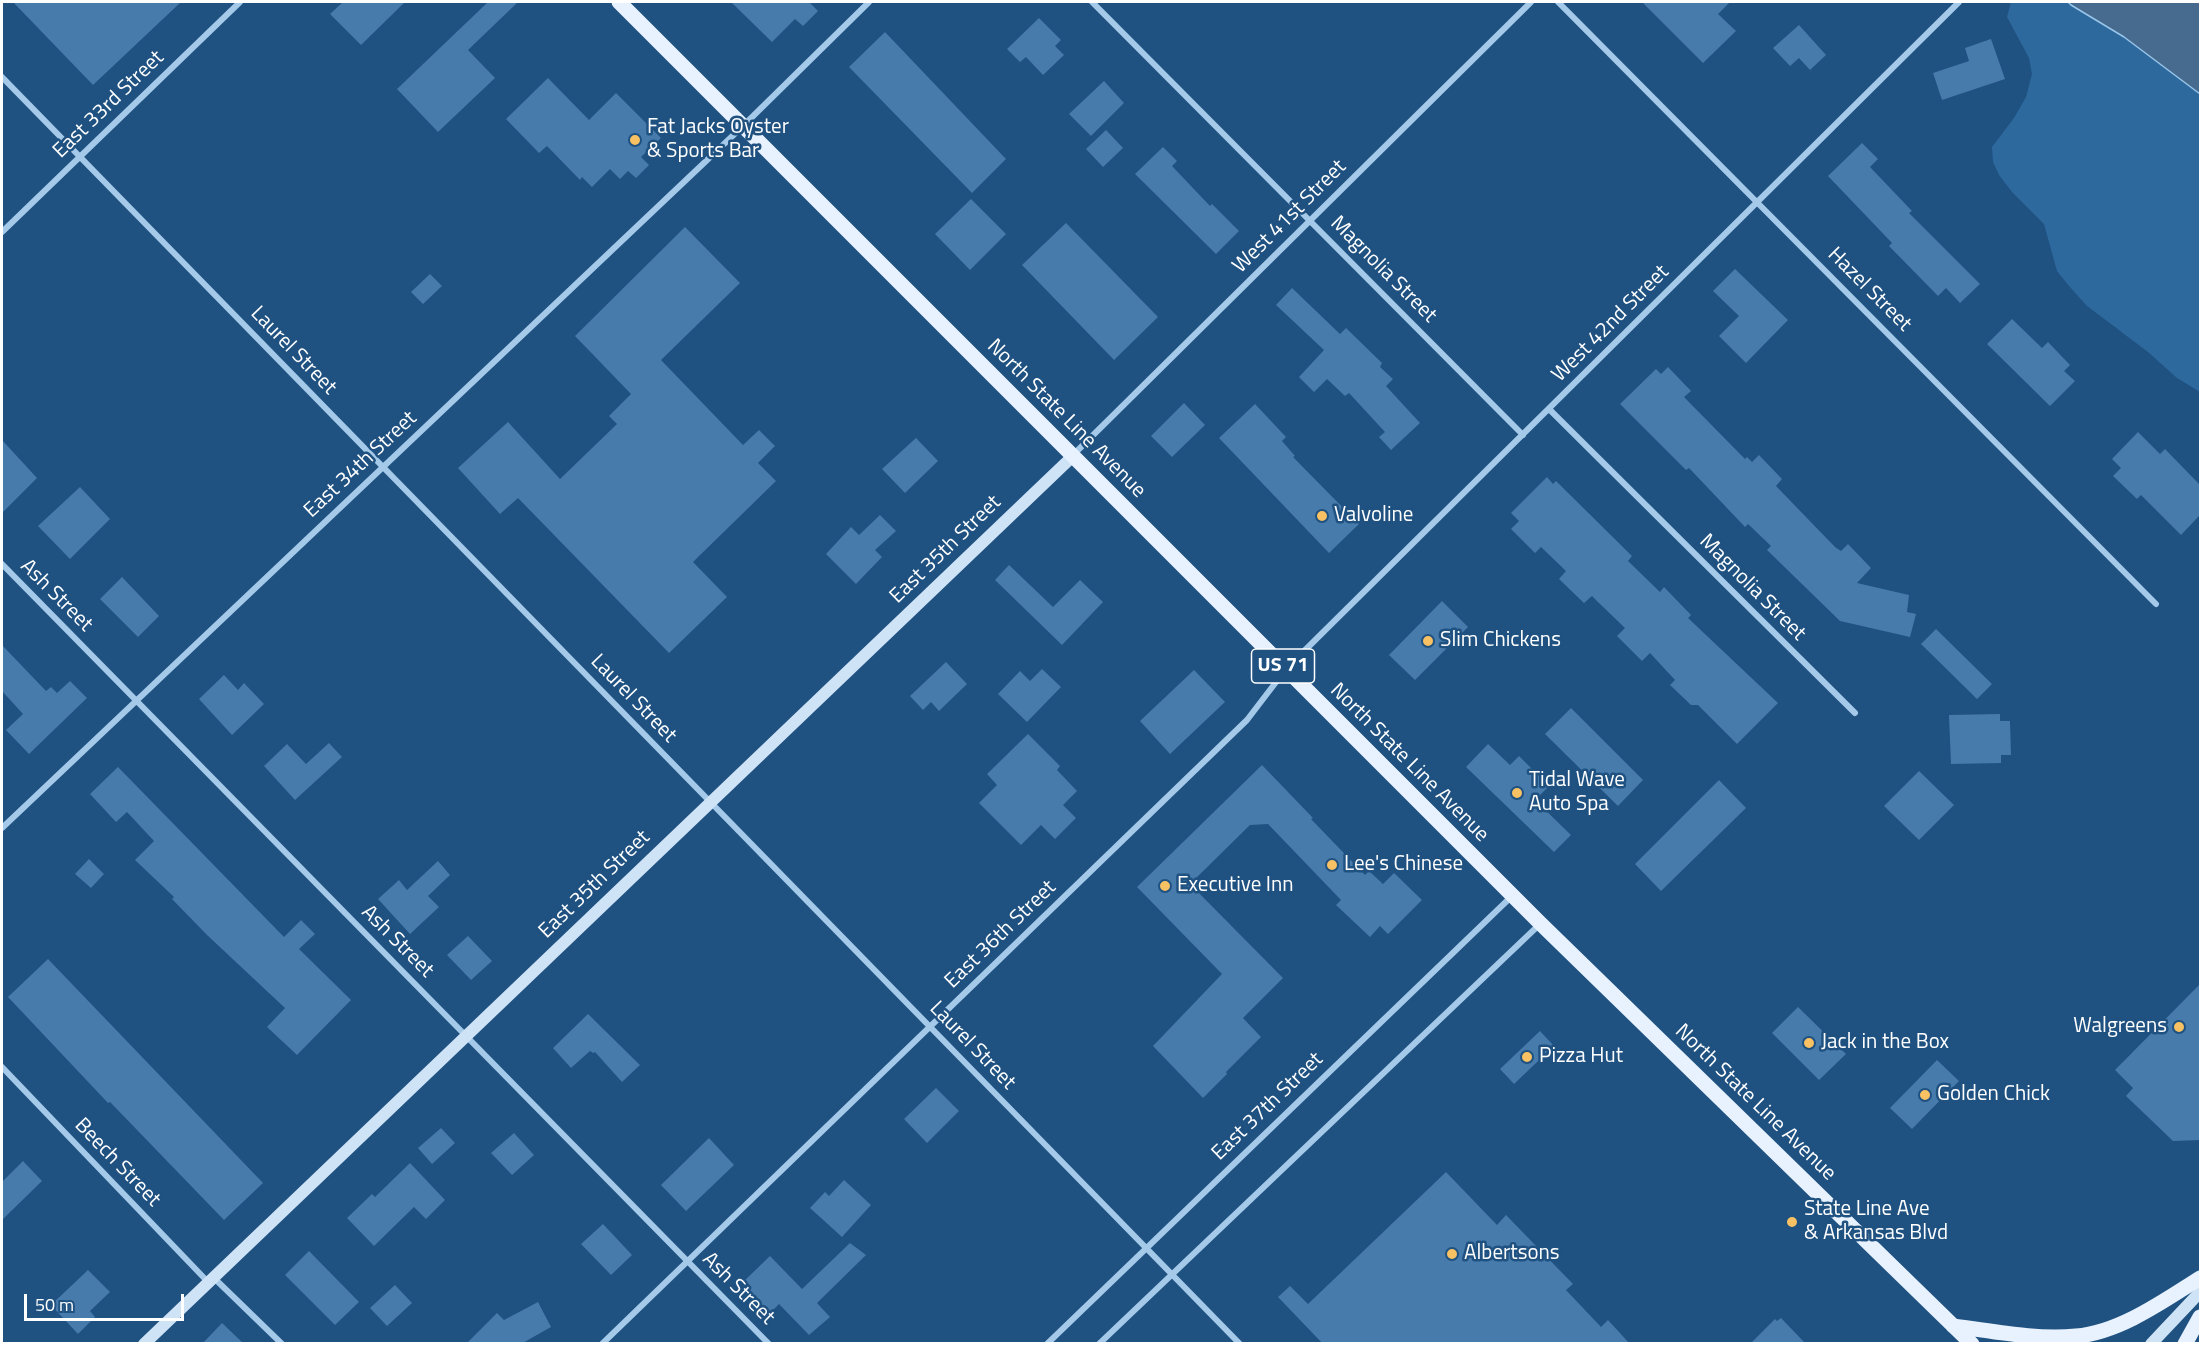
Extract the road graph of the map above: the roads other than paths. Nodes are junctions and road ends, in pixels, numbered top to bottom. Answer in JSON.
{"nodes":[{"id":1,"x":240,"y":2,"type":"edge"},
{"id":2,"x":619,"y":2,"type":"edge"},
{"id":3,"x":869,"y":2,"type":"edge"},
{"id":4,"x":1092,"y":2,"type":"edge"},
{"id":5,"x":1531,"y":2,"type":"edge"},
{"id":6,"x":1558,"y":2,"type":"edge"},
{"id":7,"x":1959,"y":2,"type":"edge"},
{"id":8,"x":2,"y":77,"type":"edge"},
{"id":9,"x":743,"y":126,"type":"junction"},
{"id":10,"x":79,"y":157,"type":"junction"},
{"id":11,"x":1758,"y":201,"type":"junction"},
{"id":12,"x":1310,"y":220,"type":"junction"},
{"id":13,"x":2,"y":232,"type":"edge"},
{"id":14,"x":1549,"y":409,"type":"junction"},
{"id":15,"x":1523,"y":435,"type":"junction"},
{"id":16,"x":1073,"y":456,"type":"junction"},
{"id":17,"x":383,"y":467,"type":"junction"},
{"id":18,"x":2,"y":564,"type":"edge"},
{"id":19,"x":2156,"y":604,"type":"dead end"},
{"id":20,"x":1286,"y":669,"type":"junction"},
{"id":21,"x":136,"y":701,"type":"junction"},
{"id":22,"x":1855,"y":713,"type":"dead end"},
{"id":23,"x":711,"y":802,"type":"junction"},
{"id":24,"x":2,"y":828,"type":"edge"},
{"id":25,"x":1512,"y":896,"type":"junction"},
{"id":26,"x":1540,"y":923,"type":"junction"},
{"id":27,"x":930,"y":1026,"type":"junction"},
{"id":28,"x":466,"y":1036,"type":"junction"},
{"id":29,"x":2,"y":1067,"type":"edge"},
{"id":30,"x":1146,"y":1247,"type":"junction"},
{"id":31,"x":688,"y":1261,"type":"junction"},
{"id":32,"x":1171,"y":1273,"type":"junction"},
{"id":33,"x":2200,"y":1278,"type":"edge"},
{"id":34,"x":211,"y":1280,"type":"junction"},
{"id":35,"x":2200,"y":1292,"type":"edge"},
{"id":36,"x":2200,"y":1317,"type":"edge"},
{"id":37,"x":1953,"y":1326,"type":"junction"},
{"id":38,"x":144,"y":1344,"type":"edge"},
{"id":39,"x":282,"y":1344,"type":"edge"},
{"id":40,"x":602,"y":1344,"type":"edge"},
{"id":41,"x":769,"y":1344,"type":"edge"},
{"id":42,"x":1047,"y":1344,"type":"edge"},
{"id":43,"x":1099,"y":1344,"type":"edge"},
{"id":44,"x":1240,"y":1344,"type":"edge"},
{"id":45,"x":1953,"y":1344,"type":"edge"},
{"id":46,"x":1972,"y":1344,"type":"edge"},
{"id":47,"x":2151,"y":1344,"type":"edge"},
{"id":48,"x":2186,"y":1344,"type":"edge"}],
"edges":[{"from":1,"to":10,"type":"street","name":"East 33rd Street"},
{"from":2,"to":9,"type":"main road","name":"North State Line Avenue","number":"US 71"},
{"from":3,"to":9,"type":"street","name":"East 34th Street"},
{"from":4,"to":12,"type":"street","name":"Magnolia Street"},
{"from":5,"to":12,"type":"street","name":"West 41st Street"},
{"from":6,"to":11,"type":"street","name":"Hazel Street"},
{"from":7,"to":11,"type":"street","name":"West 42nd Street"},
{"from":8,"to":10,"type":"street","name":"Laurel Street"},
{"from":9,"to":16,"type":"main road","name":"North State Line Avenue","number":"US 71"},
{"from":9,"to":17,"type":"street","name":"East 34th Street"},
{"from":10,"to":13,"type":"street","name":"East 33rd Street"},
{"from":10,"to":17,"type":"street","name":"Laurel Street"},
{"from":11,"to":14,"type":"street","name":"West 42nd Street"},
{"from":11,"to":19,"type":"street","name":"Hazel Street"},
{"from":12,"to":15,"type":"street","name":"Magnolia Street"},
{"from":12,"to":16,"type":"street","name":"West 41st Street"},
{"from":14,"to":15,"type":"street","name":"West 42nd Street"},
{"from":14,"to":22,"type":"street","name":"Magnolia Street"},
{"from":15,"to":20,"type":"street","name":"West 42nd Street"},
{"from":16,"to":20,"type":"main road","name":"North State Line Avenue","number":"US 71"},
{"from":16,"to":23,"type":"street","name":"East 35th Street"},
{"from":17,"to":21,"type":"street","name":"East 34th Street"},
{"from":17,"to":23,"type":"street","name":"Laurel Street"},
{"from":18,"to":21,"type":"street","name":"Ash Street"},
{"from":20,"to":25,"type":"main road","name":"North State Line Avenue","number":"US 71"},
{"from":20,"to":27,"type":"street","name":"East 36th Street"},
{"from":21,"to":24,"type":"street","name":"East 34th Street"},
{"from":21,"to":28,"type":"street","name":"Ash Street"},
{"from":23,"to":27,"type":"street","name":"Laurel Street"},
{"from":23,"to":28,"type":"street","name":"East 35th Street"},
{"from":25,"to":26,"type":"main road","name":"North State Line Avenue","number":"US 71"},
{"from":25,"to":30,"type":"street","name":"East 37th Street"},
{"from":26,"to":32,"type":"street"},
{"from":26,"to":37,"type":"main road","name":"North State Line Avenue","number":"US 71"},
{"from":27,"to":30,"type":"street","name":"Laurel Street"},
{"from":27,"to":31,"type":"street","name":"East 36th Street"},
{"from":28,"to":31,"type":"street","name":"Ash Street"},
{"from":28,"to":34,"type":"street","name":"East 35th Street"},
{"from":29,"to":34,"type":"street","name":"Beech Street"},
{"from":30,"to":32,"type":"street","name":"Laurel Street"},
{"from":30,"to":42,"type":"street","name":"East 37th Street"},
{"from":31,"to":40,"type":"street","name":"East 36th Street"},
{"from":31,"to":41,"type":"street","name":"Ash Street"},
{"from":32,"to":43,"type":"street"},
{"from":32,"to":44,"type":"street","name":"Laurel Street"},
{"from":33,"to":37,"type":"main road"},
{"from":34,"to":38,"type":"street","name":"East 35th Street"},
{"from":34,"to":39,"type":"street","name":"Beech Street"},
{"from":35,"to":47,"type":"street"},
{"from":36,"to":48,"type":"main road"},
{"from":37,"to":45,"type":"main road"},
{"from":37,"to":46,"type":"main road","name":"North State Line Avenue","number":"US 71"}]}
